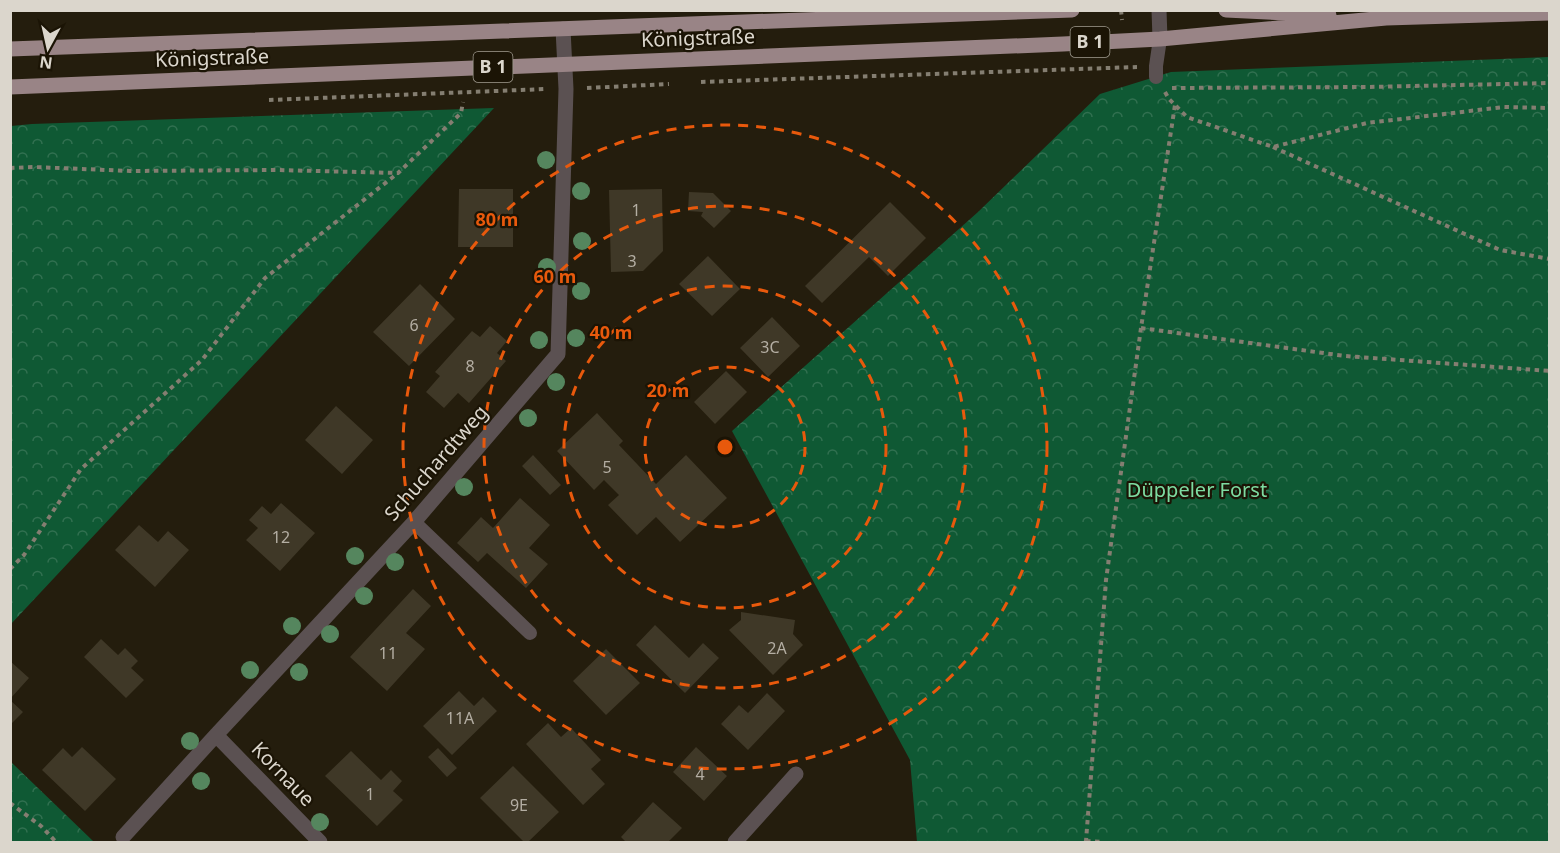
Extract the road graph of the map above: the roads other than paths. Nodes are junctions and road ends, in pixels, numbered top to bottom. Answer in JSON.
{"nodes":[{"id":1,"x":1072,"y":10,"type":"edge"},
{"id":2,"x":1159,"y":10,"type":"edge"},
{"id":3,"x":1226,"y":10,"type":"edge"},
{"id":4,"x":1550,"y":14,"type":"edge"},
{"id":5,"x":1386,"y":18,"type":"junction"},
{"id":6,"x":563,"y":29,"type":"junction"},
{"id":7,"x":1160,"y":39,"type":"junction"},
{"id":8,"x":10,"y":49,"type":"edge"},
{"id":9,"x":564,"y":64,"type":"junction"},
{"id":10,"x":1156,"y":77,"type":"dead end"},
{"id":11,"x":10,"y":87,"type":"edge"},
{"id":12,"x":414,"y":522,"type":"junction"},
{"id":13,"x":530,"y":633,"type":"dead end"},
{"id":14,"x":216,"y":735,"type":"junction"},
{"id":15,"x":796,"y":774,"type":"dead end"},
{"id":16,"x":123,"y":837,"type":"dead end"},
{"id":17,"x":320,"y":843,"type":"edge"},
{"id":18,"x":735,"y":843,"type":"edge"}],
"edges":[{"from":1,"to":6,"type":"main road","name":"Königstraße","number":"B 1"},
{"from":2,"to":7,"type":"street"},
{"from":3,"to":5,"type":"main road","name":"Königstraße","number":"B 1"},
{"from":4,"to":5,"type":"main road","name":"Königstraße","number":"B 1"},
{"from":5,"to":7,"type":"main road","name":"Königstraße","number":"B 1"},
{"from":6,"to":8,"type":"main road","name":"Königstraße","number":"B 1"},
{"from":6,"to":9,"type":"street","name":"Schuchardtweg"},
{"from":7,"to":9,"type":"main road","name":"Königstraße","number":"B 1"},
{"from":7,"to":10,"type":"lane"},
{"from":9,"to":11,"type":"main road","name":"Königstraße","number":"B 1"},
{"from":9,"to":12,"type":"street","name":"Schuchardtweg"},
{"from":12,"to":13,"type":"lane"},
{"from":12,"to":14,"type":"street","name":"Schuchardtweg"},
{"from":14,"to":16,"type":"street","name":"Schuchardtweg"},
{"from":14,"to":17,"type":"street","name":"Kornaue"},
{"from":15,"to":18,"type":"street"}]}
